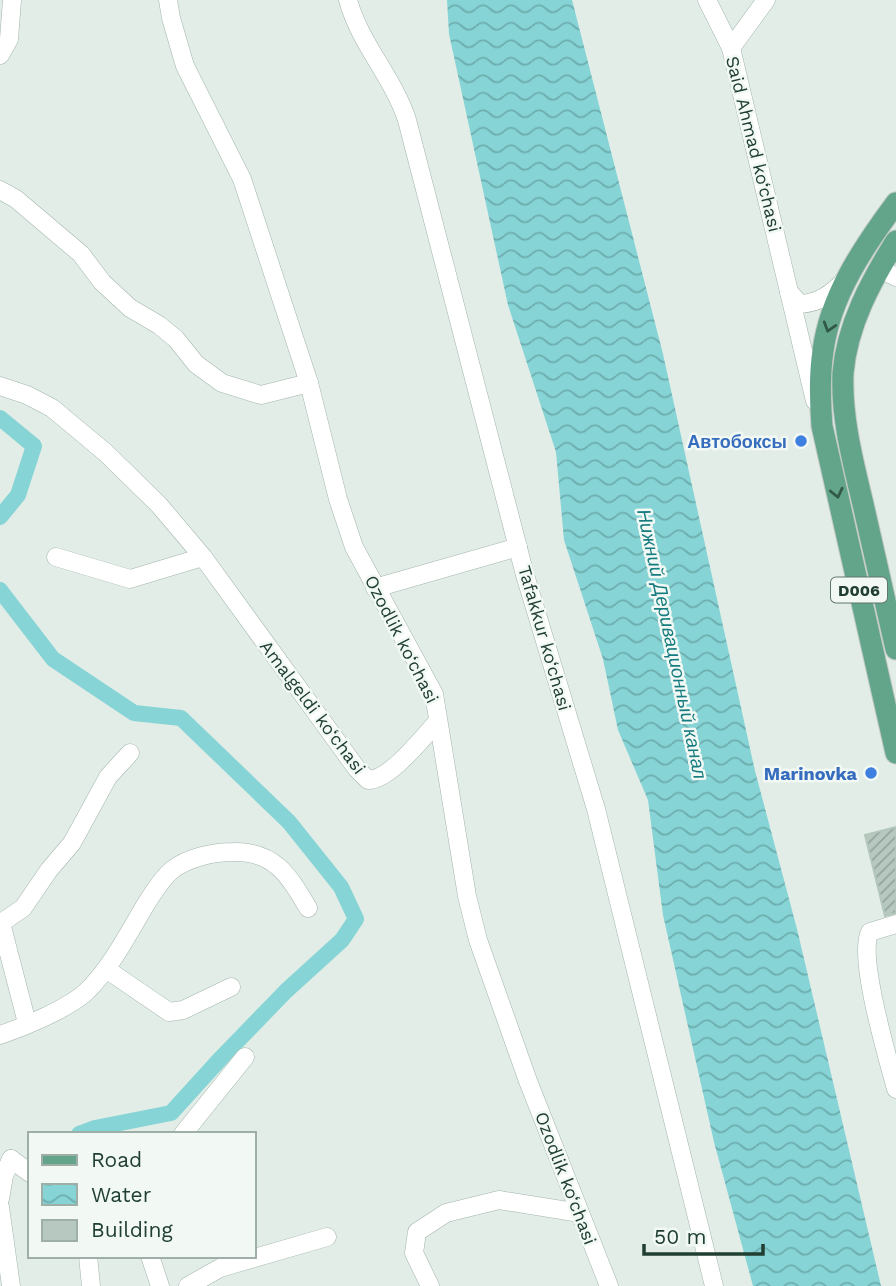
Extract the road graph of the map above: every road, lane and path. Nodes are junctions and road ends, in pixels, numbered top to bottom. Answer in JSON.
{"nodes":[{"id":1,"x":12,"y":0,"type":"edge"},
{"id":2,"x":168,"y":0,"type":"edge"},
{"id":3,"x":348,"y":0,"type":"edge"},
{"id":4,"x":707,"y":0,"type":"edge"},
{"id":5,"x":766,"y":0,"type":"edge"},
{"id":6,"x":731,"y":48,"type":"junction"},
{"id":7,"x":0,"y":55,"type":"edge"},
{"id":8,"x":0,"y":190,"type":"edge"},
{"id":9,"x":896,"y":203,"type":"edge"},
{"id":10,"x":896,"y":241,"type":"edge"},
{"id":11,"x":888,"y":273,"type":"edge"},
{"id":12,"x":848,"y":277,"type":"junction"},
{"id":13,"x":789,"y":292,"type":"junction"},
{"id":14,"x":309,"y":383,"type":"junction"},
{"id":15,"x":0,"y":386,"type":"edge"},
{"id":16,"x":821,"y":426,"type":"junction"},
{"id":17,"x":518,"y":547,"type":"junction"},
{"id":18,"x":56,"y":557,"type":"dead end"},
{"id":19,"x":203,"y":557,"type":"junction"},
{"id":20,"x":375,"y":588,"type":"junction"},
{"id":21,"x":896,"y":649,"type":"edge"},
{"id":22,"x":438,"y":721,"type":"junction"},
{"id":23,"x":130,"y":753,"type":"dead end"},
{"id":24,"x":896,"y":753,"type":"edge"},
{"id":25,"x":308,"y":908,"type":"dead end"},
{"id":26,"x":1,"y":921,"type":"edge"},
{"id":27,"x":896,"y":924,"type":"edge"},
{"id":28,"x":106,"y":969,"type":"junction"},
{"id":29,"x":231,"y":987,"type":"dead end"},
{"id":30,"x":27,"y":1023,"type":"junction"},
{"id":31,"x":0,"y":1035,"type":"edge"},
{"id":32,"x":245,"y":1057,"type":"dead end"},
{"id":33,"x":896,"y":1089,"type":"edge"},
{"id":34,"x":185,"y":1132,"type":"edge"},
{"id":35,"x":28,"y":1155,"type":"edge"},
{"id":36,"x":11,"y":1159,"type":"junction"},
{"id":37,"x":28,"y":1172,"type":"edge"},
{"id":38,"x":0,"y":1199,"type":"edge"},
{"id":39,"x":0,"y":1206,"type":"edge"},
{"id":40,"x":580,"y":1213,"type":"junction"},
{"id":41,"x":327,"y":1237,"type":"dead end"},
{"id":42,"x":88,"y":1258,"type":"edge"},
{"id":43,"x":151,"y":1258,"type":"edge"},
{"id":44,"x":255,"y":1258,"type":"edge"},
{"id":45,"x":256,"y":1258,"type":"edge"},
{"id":46,"x":11,"y":1286,"type":"edge"},
{"id":47,"x":91,"y":1286,"type":"edge"},
{"id":48,"x":160,"y":1286,"type":"edge"},
{"id":49,"x":188,"y":1286,"type":"edge"},
{"id":50,"x":430,"y":1286,"type":"edge"},
{"id":51,"x":609,"y":1286,"type":"edge"},
{"id":52,"x":714,"y":1286,"type":"edge"}],
"edges":[{"from":1,"to":7,"type":"street"},
{"from":2,"to":14,"type":"street","name":"Ozodlik ko‘chasi"},
{"from":3,"to":17,"type":"street","name":"Tafakkur ko‘chasi"},
{"from":4,"to":6,"type":"street","name":"Said Ahmad ko‘chasi"},
{"from":5,"to":6,"type":"street"},
{"from":6,"to":13,"type":"street","name":"Said Ahmad ko‘chasi"},
{"from":8,"to":14,"type":"street"},
{"from":9,"to":12,"type":"main road","number":"D006"},
{"from":10,"to":11,"type":"main road","number":"D006"},
{"from":11,"to":21,"type":"main road","number":"D006"},
{"from":12,"to":13,"type":"street"},
{"from":12,"to":16,"type":"main road","number":"D006","one_way":true},
{"from":13,"to":16,"type":"street","name":"Said Ahmad ko‘chasi"},
{"from":14,"to":20,"type":"street","name":"Ozodlik ko‘chasi"},
{"from":15,"to":19,"type":"street","name":"Amalgeldi ko‘chasi"},
{"from":16,"to":24,"type":"main road","number":"D006","one_way":true},
{"from":17,"to":20,"type":"street"},
{"from":17,"to":52,"type":"street","name":"Tafakkur ko‘chasi"},
{"from":18,"to":19,"type":"street"},
{"from":19,"to":22,"type":"street","name":"Amalgeldi ko‘chasi"},
{"from":20,"to":22,"type":"street","name":"Ozodlik ko‘chasi"},
{"from":22,"to":40,"type":"street","name":"Ozodlik ko‘chasi"},
{"from":23,"to":26,"type":"street"},
{"from":25,"to":28,"type":"street"},
{"from":26,"to":30,"type":"street"},
{"from":27,"to":33,"type":"street"},
{"from":28,"to":29,"type":"street"},
{"from":28,"to":30,"type":"street"},
{"from":30,"to":31,"type":"street"},
{"from":32,"to":34,"type":"street"},
{"from":35,"to":36,"type":"street"},
{"from":36,"to":37,"type":"street"},
{"from":36,"to":38,"type":"street"},
{"from":39,"to":46,"type":"street"},
{"from":40,"to":50,"type":"street"},
{"from":40,"to":51,"type":"street","name":"Ozodlik ko‘chasi"},
{"from":41,"to":45,"type":"street"},
{"from":42,"to":47,"type":"street"},
{"from":43,"to":48,"type":"street"},
{"from":44,"to":49,"type":"street"}]}
